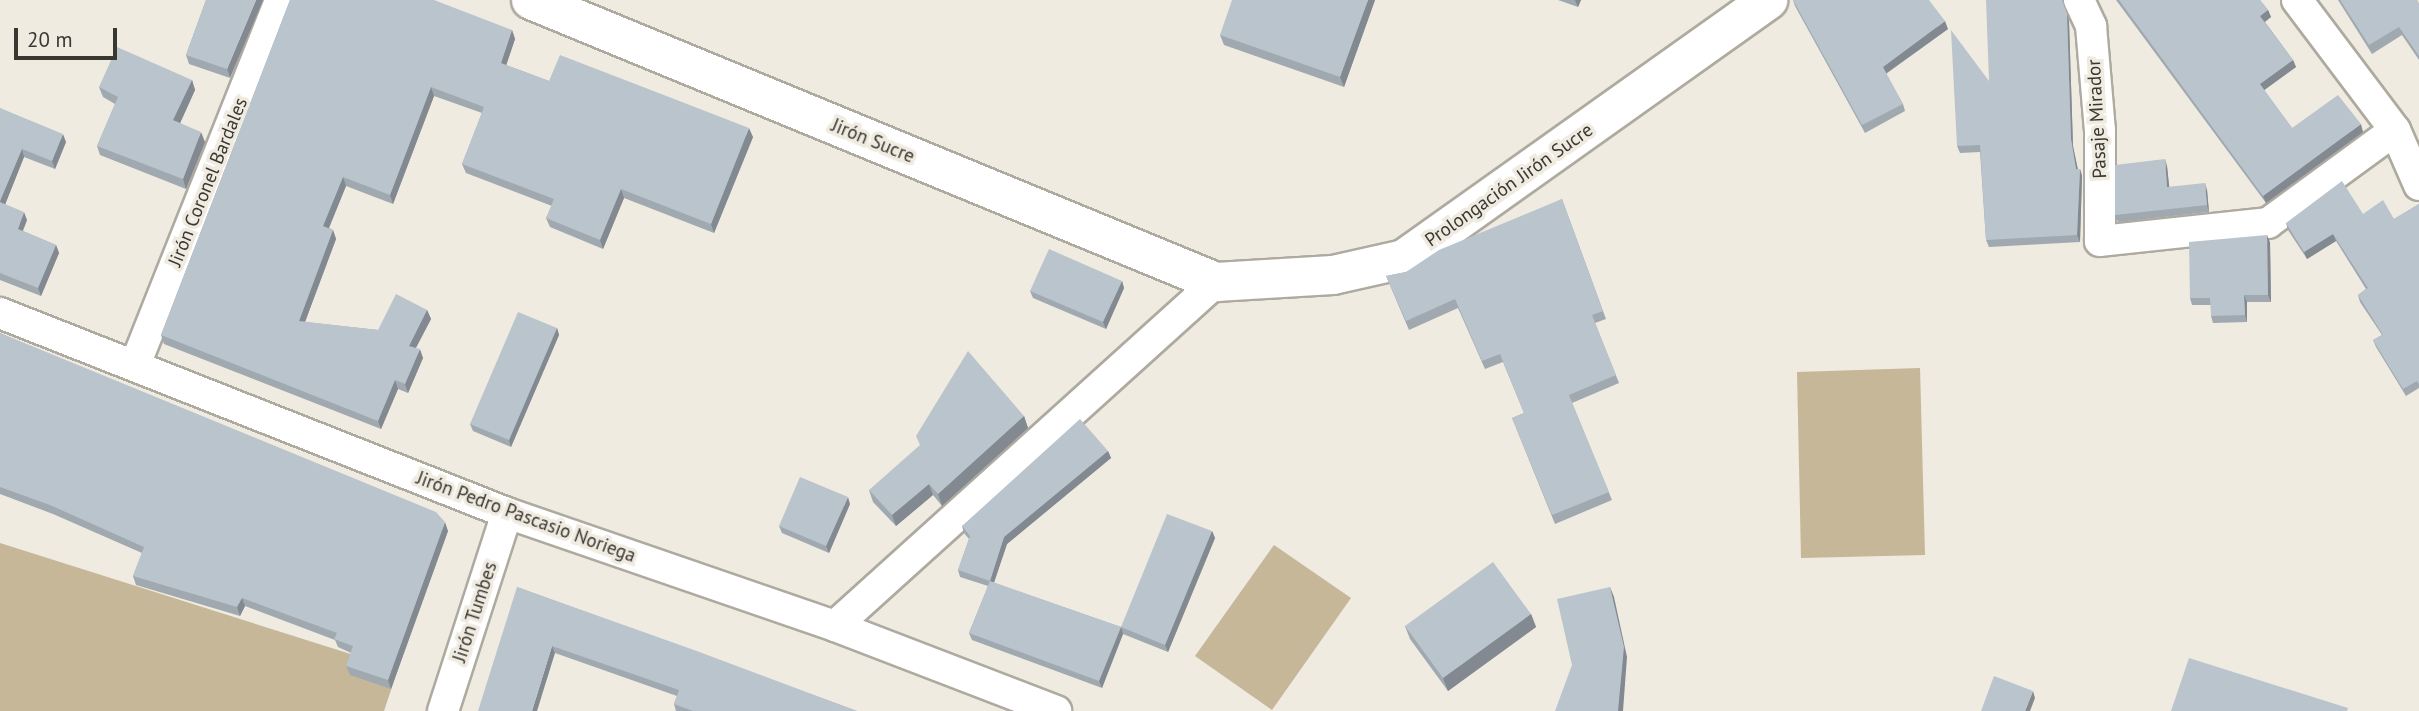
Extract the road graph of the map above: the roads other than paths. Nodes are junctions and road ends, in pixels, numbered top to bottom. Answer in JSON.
{"nodes":[{"id":1,"x":280,"y":0,"type":"edge"},
{"id":2,"x":531,"y":0,"type":"edge"},
{"id":3,"x":1768,"y":0,"type":"edge"},
{"id":4,"x":2079,"y":0,"type":"edge"},
{"id":5,"x":2297,"y":0,"type":"edge"},
{"id":6,"x":2395,"y":130,"type":"junction"},
{"id":7,"x":2419,"y":185,"type":"edge"},
{"id":8,"x":1216,"y":282,"type":"junction"},
{"id":9,"x":0,"y":313,"type":"edge"},
{"id":10,"x":135,"y":365,"type":"junction"},
{"id":11,"x":507,"y":513,"type":"junction"},
{"id":12,"x":835,"y":626,"type":"junction"},
{"id":13,"x":443,"y":711,"type":"edge"},
{"id":14,"x":1056,"y":711,"type":"edge"}],
"edges":[{"from":1,"to":10,"type":"street","name":"Jirón Coronel Bardales"},
{"from":2,"to":8,"type":"street","name":"Jirón Sucre"},
{"from":3,"to":8,"type":"street","name":"Prolongación Jirón Sucre"},
{"from":4,"to":6,"type":"street","name":"Pasaje Mirador"},
{"from":5,"to":6,"type":"street"},
{"from":6,"to":7,"type":"street"},
{"from":8,"to":12,"type":"street"},
{"from":9,"to":10,"type":"street","name":"Jirón Pedro Pascasio Noriega"},
{"from":10,"to":11,"type":"street","name":"Jirón Pedro Pascasio Noriega"},
{"from":11,"to":12,"type":"street","name":"Jirón Pedro Pascasio Noriega"},
{"from":11,"to":13,"type":"street","name":"Jirón Tumbes"},
{"from":12,"to":14,"type":"street","name":"Jirón Pedro Pascasio Noriega"}]}
